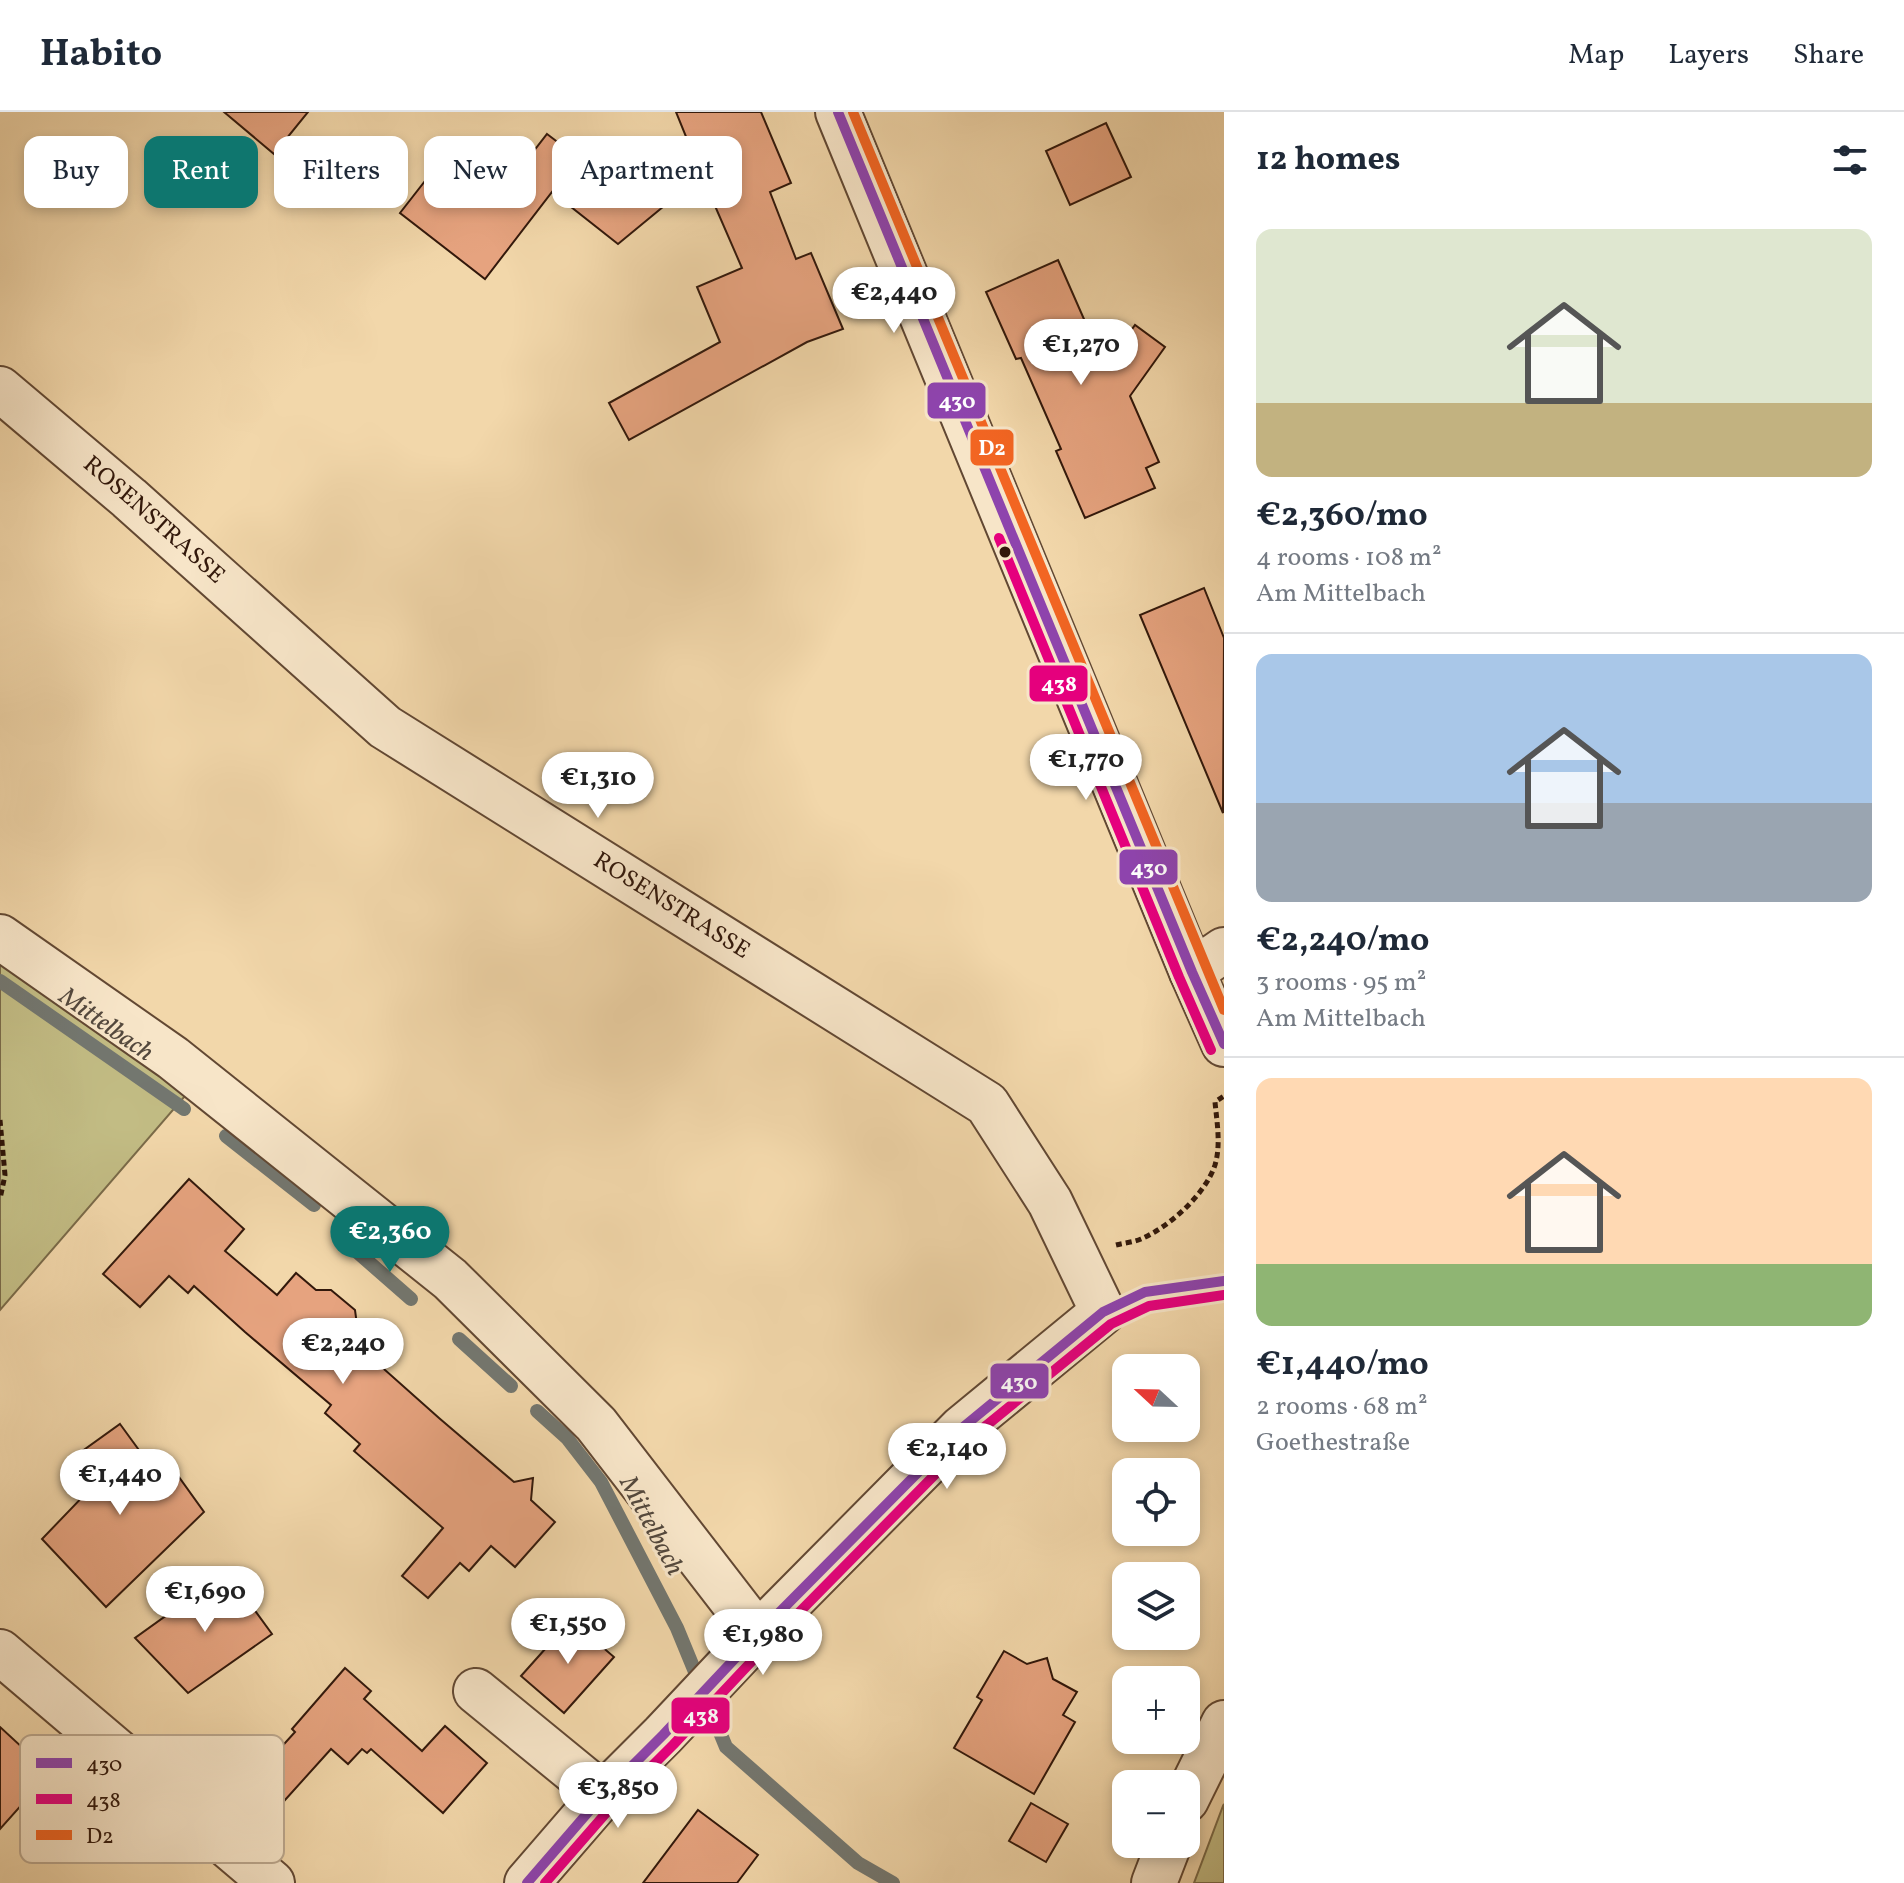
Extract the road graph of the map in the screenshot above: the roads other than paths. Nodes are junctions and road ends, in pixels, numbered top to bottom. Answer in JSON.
{"nodes":[{"id":1,"x":838,"y":112,"type":"edge"},
{"id":2,"x":0,"y":389,"type":"edge"},
{"id":3,"x":0,"y":937,"type":"edge"},
{"id":4,"x":1208,"y":961,"type":"edge"},
{"id":5,"x":1224,"y":1044,"type":"edge"},
{"id":6,"x":758,"y":1634,"type":"junction"},
{"id":7,"x":0,"y":1652,"type":"edge"},
{"id":8,"x":476,"y":1691,"type":"dead end"},
{"id":9,"x":1224,"y":1723,"type":"edge"},
{"id":10,"x":98,"y":1735,"type":"edge"},
{"id":11,"x":1200,"y":1772,"type":"edge"},
{"id":12,"x":603,"y":1795,"type":"junction"},
{"id":13,"x":1164,"y":1858,"type":"edge"},
{"id":14,"x":248,"y":1863,"type":"edge"},
{"id":15,"x":272,"y":1883,"type":"edge"},
{"id":16,"x":527,"y":1883,"type":"edge"},
{"id":17,"x":1154,"y":1883,"type":"edge"}],
"edges":[{"from":1,"to":4,"type":"street"},
{"from":2,"to":6,"type":"street","name":"ROSENSTRASSE"},
{"from":3,"to":6,"type":"street"},
{"from":4,"to":5,"type":"street"},
{"from":6,"to":12,"type":"street"},
{"from":7,"to":10,"type":"street"},
{"from":8,"to":12,"type":"street"},
{"from":9,"to":11,"type":"street"},
{"from":12,"to":16,"type":"street"},
{"from":13,"to":17,"type":"street"},
{"from":14,"to":15,"type":"street"}]}
